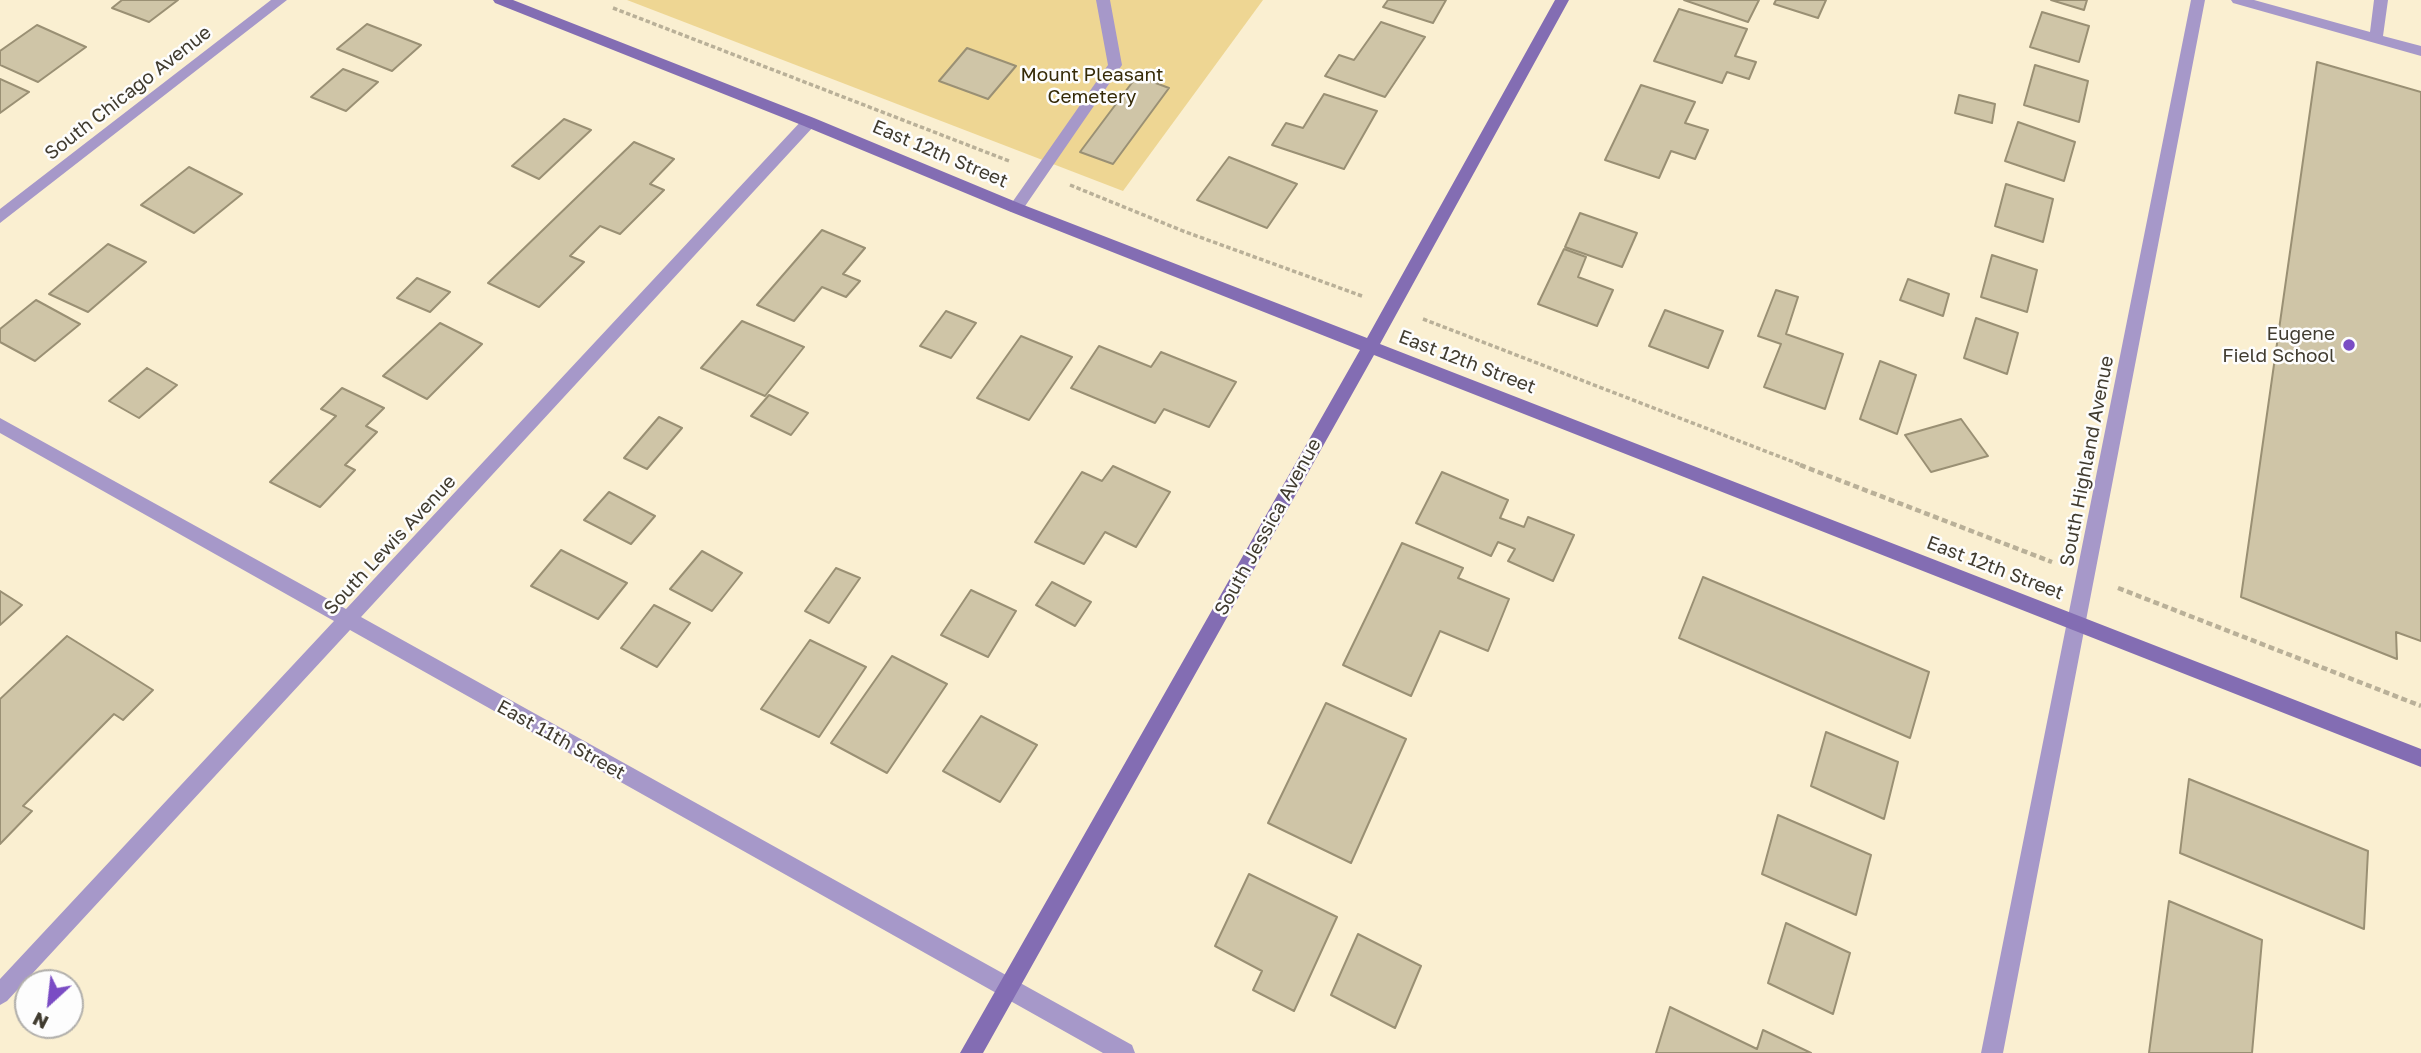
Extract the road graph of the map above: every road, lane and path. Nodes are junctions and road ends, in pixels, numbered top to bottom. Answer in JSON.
{"nodes":[{"id":1,"x":280,"y":0,"type":"edge"},
{"id":2,"x":500,"y":0,"type":"edge"},
{"id":3,"x":1103,"y":0,"type":"edge"},
{"id":4,"x":1562,"y":0,"type":"edge"},
{"id":5,"x":2198,"y":0,"type":"edge"},
{"id":6,"x":2238,"y":0,"type":"edge"},
{"id":7,"x":2381,"y":0,"type":"edge"},
{"id":8,"x":606,"y":5,"type":"dead end"},
{"id":9,"x":2376,"y":39,"type":"junction"},
{"id":10,"x":2421,"y":51,"type":"edge"},
{"id":11,"x":809,"y":122,"type":"junction"},
{"id":12,"x":1040,"y":174,"type":"junction"},
{"id":13,"x":1016,"y":208,"type":"junction"},
{"id":14,"x":0,"y":217,"type":"edge"},
{"id":15,"x":1392,"y":307,"type":"junction"},
{"id":16,"x":1370,"y":347,"type":"junction"},
{"id":17,"x":0,"y":425,"type":"edge"},
{"id":18,"x":2087,"y":576,"type":"junction"},
{"id":19,"x":348,"y":622,"type":"junction"},
{"id":20,"x":2078,"y":623,"type":"junction"},
{"id":21,"x":2421,"y":705,"type":"edge"},
{"id":22,"x":2421,"y":758,"type":"edge"},
{"id":23,"x":1008,"y":988,"type":"junction"},
{"id":24,"x":0,"y":994,"type":"edge"},
{"id":25,"x":971,"y":1053,"type":"edge"},
{"id":26,"x":1124,"y":1053,"type":"edge"},
{"id":27,"x":1992,"y":1053,"type":"edge"}],
"edges":[{"from":1,"to":14,"type":"street","name":"South Chicago Avenue"},
{"from":2,"to":11,"type":"street","name":"East 12th Street"},
{"from":3,"to":12,"type":"street"},
{"from":4,"to":15,"type":"street","name":"South Jessica Avenue"},
{"from":5,"to":18,"type":"street","name":"South Highland Avenue"},
{"from":6,"to":9,"type":"street"},
{"from":7,"to":9,"type":"street"},
{"from":8,"to":12,"type":"path"},
{"from":9,"to":10,"type":"street"},
{"from":11,"to":13,"type":"street","name":"East 12th Street"},
{"from":11,"to":19,"type":"street","name":"South Lewis Avenue"},
{"from":12,"to":13,"type":"street"},
{"from":12,"to":15,"type":"path"},
{"from":13,"to":16,"type":"street","name":"East 12th Street"},
{"from":15,"to":16,"type":"street","name":"South Jessica Avenue"},
{"from":15,"to":18,"type":"path"},
{"from":16,"to":20,"type":"street","name":"East 12th Street"},
{"from":16,"to":23,"type":"street","name":"South Jessica Avenue"},
{"from":17,"to":19,"type":"street","name":"East 11th Street"},
{"from":18,"to":20,"type":"street","name":"South Highland Avenue"},
{"from":18,"to":21,"type":"path"},
{"from":19,"to":23,"type":"street","name":"East 11th Street"},
{"from":19,"to":24,"type":"street","name":"South Lewis Avenue"},
{"from":20,"to":22,"type":"street","name":"East 12th Street"},
{"from":20,"to":27,"type":"street","name":"South Highland Avenue"},
{"from":23,"to":25,"type":"street","name":"South Jessica Avenue"},
{"from":23,"to":26,"type":"street","name":"East 11th Street"}]}
